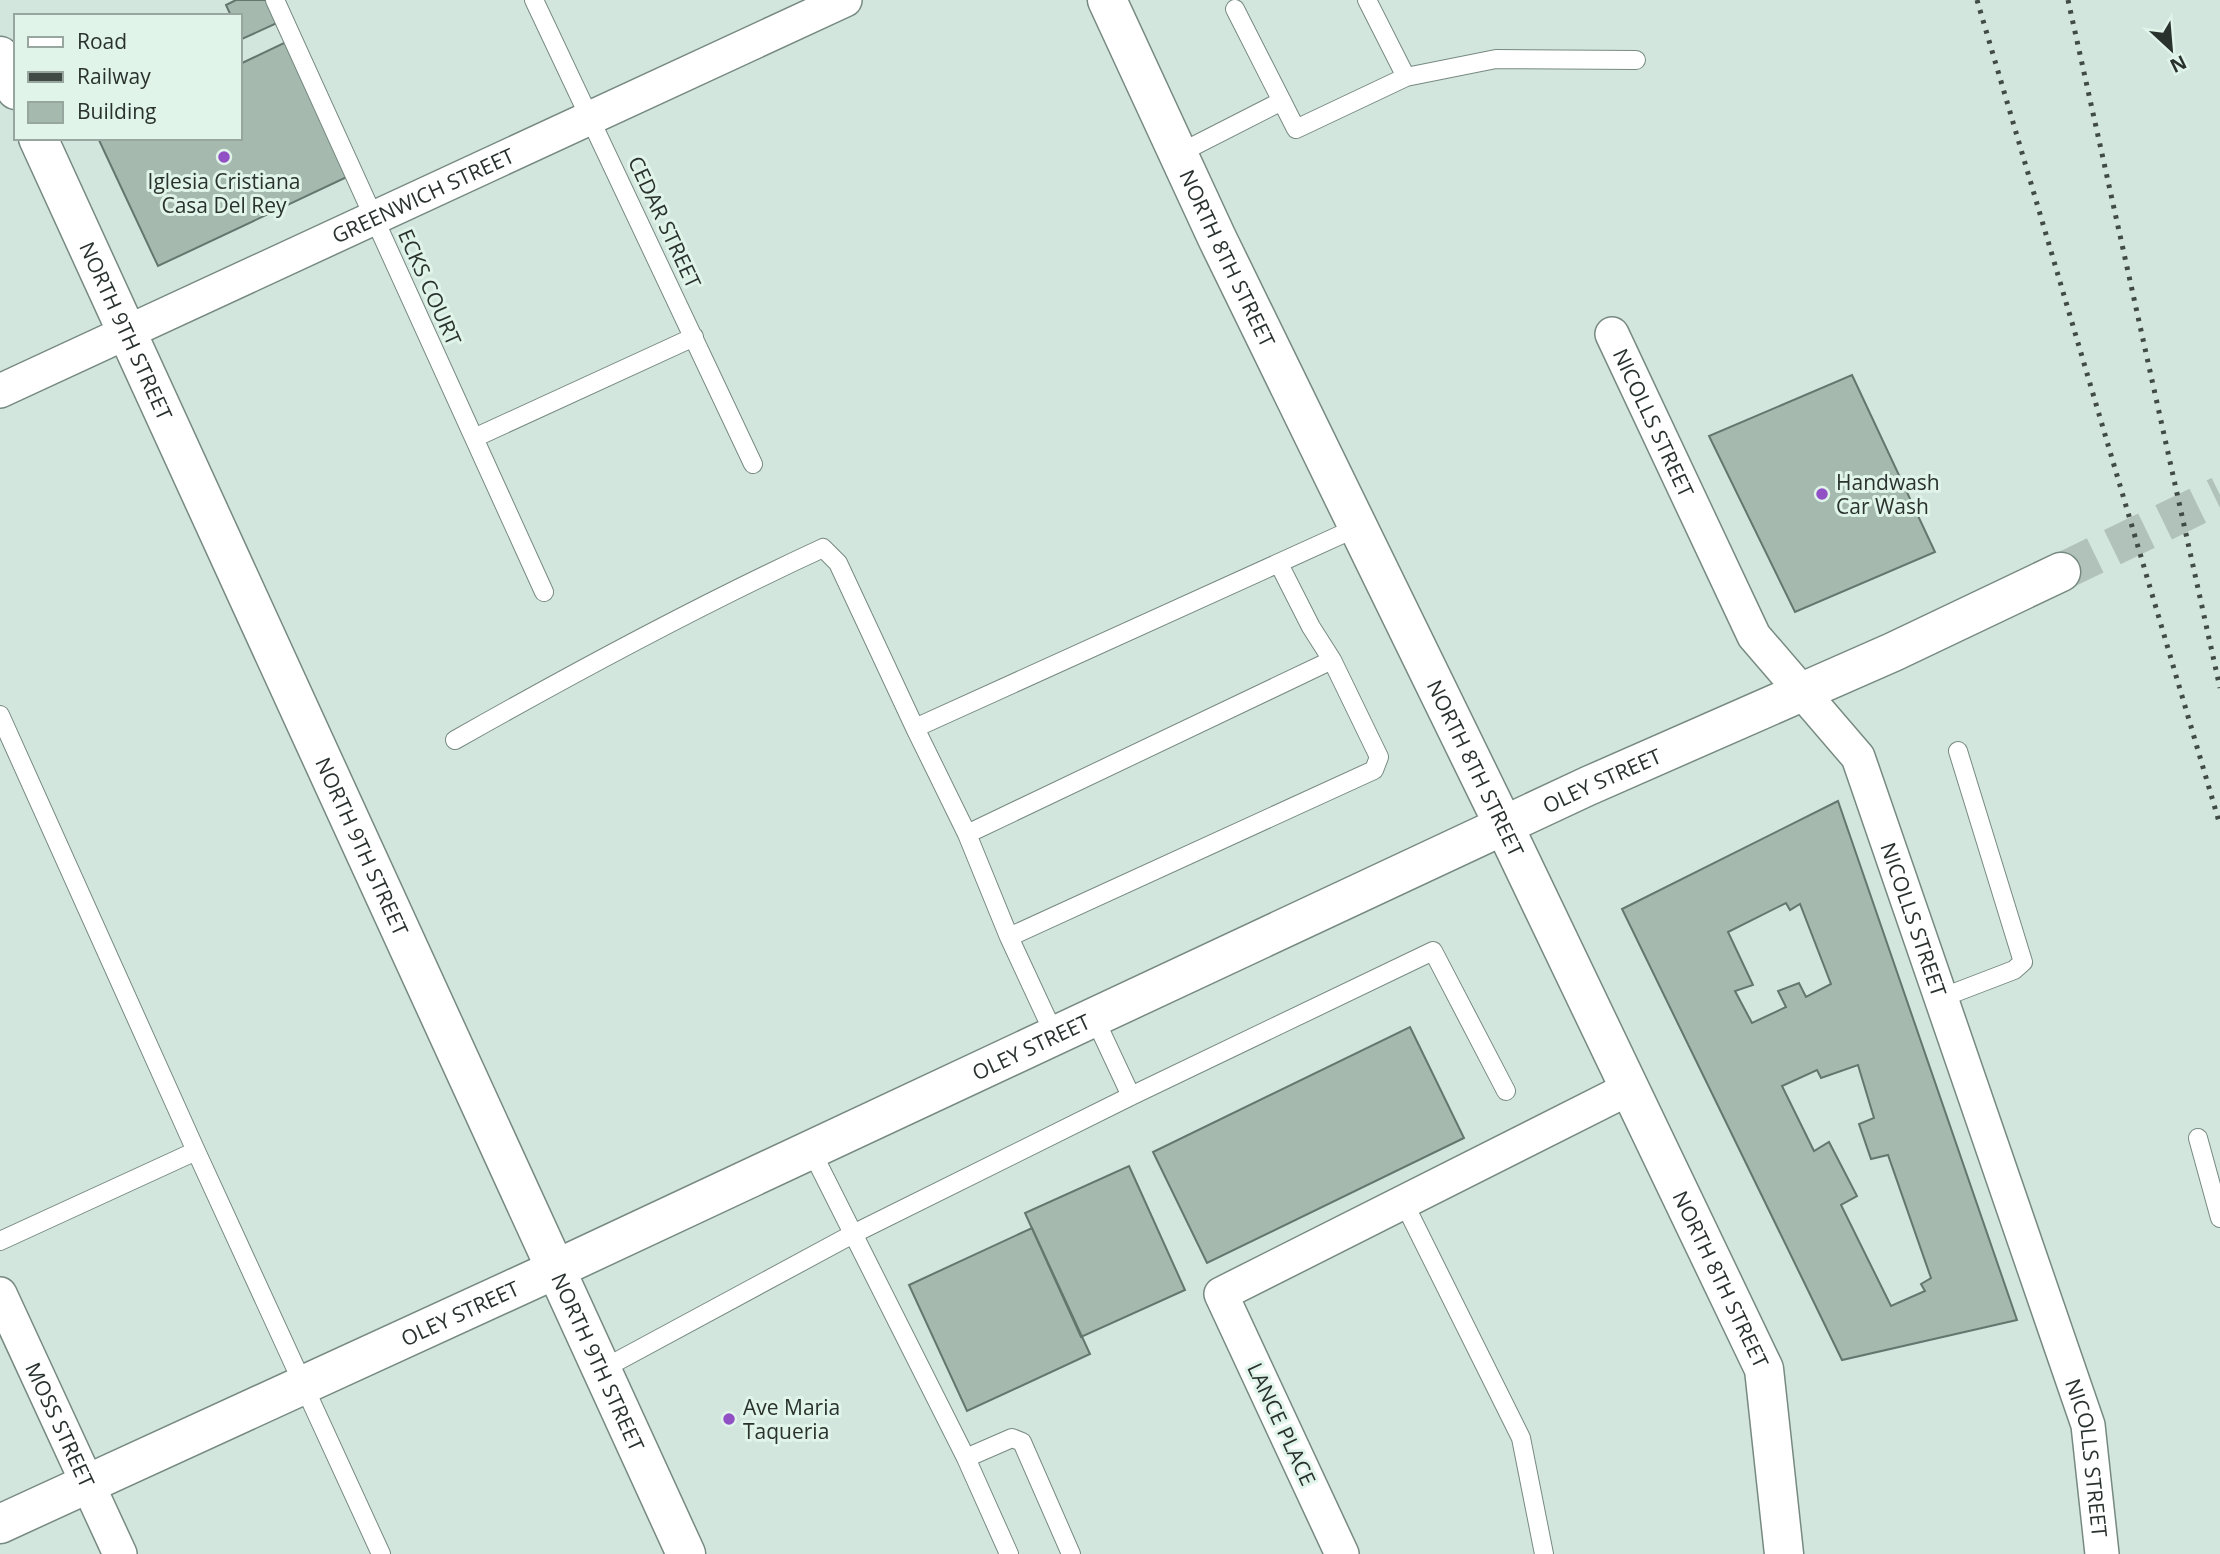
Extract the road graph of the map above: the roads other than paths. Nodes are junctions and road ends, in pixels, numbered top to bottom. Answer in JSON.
{"nodes":[{"id":1,"x":275,"y":0,"type":"edge"},
{"id":2,"x":534,"y":0,"type":"edge"},
{"id":3,"x":845,"y":0,"type":"edge"},
{"id":4,"x":1107,"y":0,"type":"edge"},
{"id":5,"x":1367,"y":0,"type":"edge"},
{"id":6,"x":1235,"y":9,"type":"dead end"},
{"id":7,"x":0,"y":56,"type":"edge"},
{"id":8,"x":1636,"y":60,"type":"dead end"},
{"id":9,"x":1406,"y":77,"type":"junction"},
{"id":10,"x":14,"y":86,"type":"edge"},
{"id":11,"x":1282,"y":101,"type":"junction"},
{"id":12,"x":590,"y":117,"type":"junction"},
{"id":13,"x":39,"y":140,"type":"edge"},
{"id":14,"x":1178,"y":154,"type":"junction"},
{"id":15,"x":374,"y":217,"type":"junction"},
{"id":16,"x":126,"y":332,"type":"junction"},
{"id":17,"x":1612,"y":334,"type":"dead end"},
{"id":18,"x":694,"y":337,"type":"junction"},
{"id":19,"x":0,"y":391,"type":"edge"},
{"id":20,"x":474,"y":438,"type":"junction"},
{"id":21,"x":753,"y":464,"type":"dead end"},
{"id":22,"x":1358,"y":527,"type":"junction"},
{"id":23,"x":1279,"y":564,"type":"junction"},
{"id":24,"x":2061,"y":572,"type":"tunnel mouth"},
{"id":25,"x":544,"y":592,"type":"dead end"},
{"id":26,"x":1332,"y":660,"type":"junction"},
{"id":27,"x":1801,"y":692,"type":"junction"},
{"id":28,"x":0,"y":715,"type":"edge"},
{"id":29,"x":915,"y":728,"type":"junction"},
{"id":30,"x":455,"y":740,"type":"dead end"},
{"id":31,"x":1958,"y":751,"type":"dead end"},
{"id":32,"x":1504,"y":826,"type":"junction"},
{"id":33,"x":967,"y":834,"type":"junction"},
{"id":34,"x":1009,"y":937,"type":"junction"},
{"id":35,"x":1941,"y":998,"type":"junction"},
{"id":36,"x":1094,"y":1017,"type":"junction"},
{"id":37,"x":1055,"y":1036,"type":"junction"},
{"id":38,"x":1630,"y":1088,"type":"junction"},
{"id":39,"x":1506,"y":1091,"type":"dead end"},
{"id":40,"x":1131,"y":1096,"type":"junction"},
{"id":41,"x":2198,"y":1138,"type":"dead end"},
{"id":42,"x":811,"y":1150,"type":"junction"},
{"id":43,"x":196,"y":1151,"type":"junction"},
{"id":44,"x":1404,"y":1203,"type":"junction"},
{"id":45,"x":2220,"y":1218,"type":"edge"},
{"id":46,"x":853,"y":1234,"type":"junction"},
{"id":47,"x":0,"y":1241,"type":"edge"},
{"id":48,"x":554,"y":1270,"type":"junction"},
{"id":49,"x":0,"y":1294,"type":"edge"},
{"id":50,"x":601,"y":1370,"type":"junction"},
{"id":51,"x":303,"y":1386,"type":"junction"},
{"id":52,"x":966,"y":1458,"type":"junction"},
{"id":53,"x":87,"y":1484,"type":"junction"},
{"id":54,"x":0,"y":1524,"type":"edge"},
{"id":55,"x":120,"y":1554,"type":"edge"},
{"id":56,"x":381,"y":1554,"type":"edge"},
{"id":57,"x":686,"y":1554,"type":"edge"},
{"id":58,"x":1009,"y":1554,"type":"edge"},
{"id":59,"x":1072,"y":1554,"type":"edge"},
{"id":60,"x":1342,"y":1554,"type":"edge"},
{"id":61,"x":1544,"y":1554,"type":"edge"},
{"id":62,"x":1784,"y":1554,"type":"edge"},
{"id":63,"x":2102,"y":1554,"type":"edge"}],
"edges":[{"from":1,"to":15,"type":"lane","name":"ECKS COURT"},
{"from":2,"to":12,"type":"lane","name":"CEDAR STREET"},
{"from":3,"to":12,"type":"street","name":"GREENWICH STREET"},
{"from":4,"to":14,"type":"main road","name":"NORTH 8TH STREET"},
{"from":5,"to":9,"type":"lane"},
{"from":6,"to":11,"type":"lane"},
{"from":7,"to":10,"type":"main road"},
{"from":8,"to":9,"type":"lane"},
{"from":9,"to":11,"type":"lane"},
{"from":11,"to":14,"type":"lane"},
{"from":12,"to":15,"type":"street","name":"GREENWICH STREET"},
{"from":12,"to":18,"type":"lane","name":"CEDAR STREET"},
{"from":13,"to":16,"type":"main road","name":"NORTH 9TH STREET"},
{"from":14,"to":22,"type":"main road","name":"NORTH 8TH STREET"},
{"from":15,"to":16,"type":"street","name":"GREENWICH STREET"},
{"from":15,"to":20,"type":"lane","name":"ECKS COURT"},
{"from":16,"to":19,"type":"street","name":"GREENWICH STREET"},
{"from":16,"to":48,"type":"main road","name":"NORTH 9TH STREET"},
{"from":17,"to":27,"type":"street","name":"NICOLLS STREET"},
{"from":18,"to":20,"type":"lane"},
{"from":18,"to":21,"type":"lane","name":"CEDAR STREET"},
{"from":20,"to":25,"type":"lane","name":"ECKS COURT"},
{"from":22,"to":23,"type":"lane"},
{"from":22,"to":32,"type":"main road","name":"NORTH 8TH STREET"},
{"from":23,"to":26,"type":"lane"},
{"from":23,"to":29,"type":"lane"},
{"from":24,"to":27,"type":"main road","name":"OLEY STREET"},
{"from":26,"to":33,"type":"lane"},
{"from":26,"to":34,"type":"lane"},
{"from":27,"to":32,"type":"main road","name":"OLEY STREET"},
{"from":27,"to":35,"type":"street","name":"NICOLLS STREET"},
{"from":28,"to":43,"type":"lane"},
{"from":29,"to":30,"type":"lane"},
{"from":29,"to":33,"type":"lane"},
{"from":31,"to":35,"type":"lane"},
{"from":32,"to":36,"type":"main road","name":"OLEY STREET"},
{"from":32,"to":38,"type":"main road","name":"NORTH 8TH STREET"},
{"from":33,"to":34,"type":"lane"},
{"from":34,"to":37,"type":"lane"},
{"from":35,"to":63,"type":"street","name":"NICOLLS STREET"},
{"from":36,"to":37,"type":"main road","name":"OLEY STREET"},
{"from":36,"to":40,"type":"lane"},
{"from":37,"to":42,"type":"main road","name":"OLEY STREET"},
{"from":38,"to":44,"type":"street"},
{"from":38,"to":62,"type":"main road","name":"NORTH 8TH STREET"},
{"from":39,"to":40,"type":"lane"},
{"from":40,"to":46,"type":"lane"},
{"from":41,"to":45,"type":"lane"},
{"from":42,"to":46,"type":"lane"},
{"from":42,"to":48,"type":"main road","name":"OLEY STREET"},
{"from":43,"to":47,"type":"lane"},
{"from":43,"to":51,"type":"lane"},
{"from":44,"to":60,"type":"street","name":"LANCE PLACE"},
{"from":44,"to":61,"type":"lane"},
{"from":46,"to":50,"type":"lane"},
{"from":46,"to":52,"type":"lane"},
{"from":48,"to":50,"type":"main road","name":"NORTH 9TH STREET"},
{"from":48,"to":51,"type":"main road","name":"OLEY STREET"},
{"from":49,"to":53,"type":"street","name":"MOSS STREET"},
{"from":50,"to":57,"type":"main road","name":"NORTH 9TH STREET"},
{"from":51,"to":53,"type":"main road","name":"OLEY STREET"},
{"from":51,"to":56,"type":"lane"},
{"from":52,"to":58,"type":"lane"},
{"from":52,"to":59,"type":"lane"},
{"from":53,"to":54,"type":"main road","name":"OLEY STREET"},
{"from":53,"to":55,"type":"street","name":"MOSS STREET"}]}
